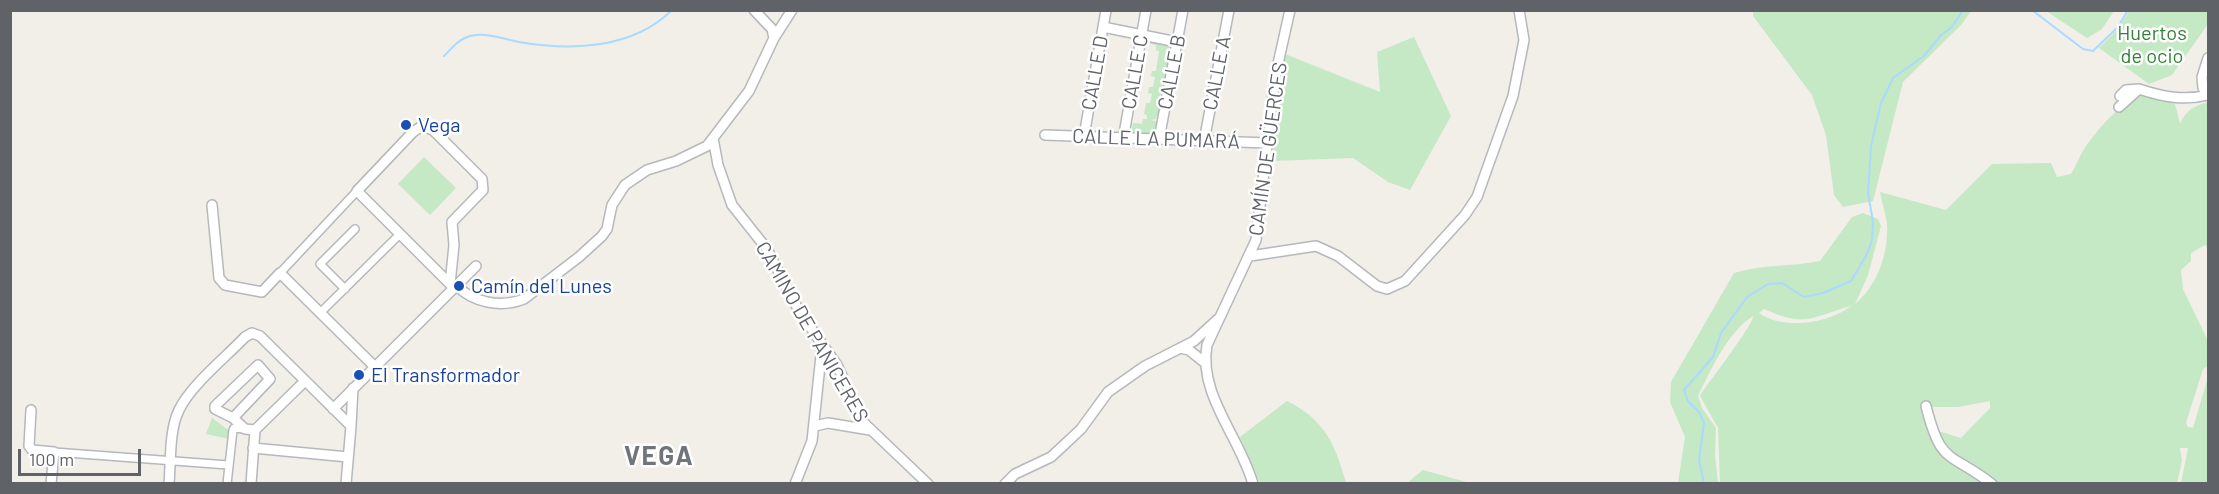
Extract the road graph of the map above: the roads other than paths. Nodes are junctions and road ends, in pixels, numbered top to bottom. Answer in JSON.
{"nodes":[{"id":1,"x":754,"y":10,"type":"edge"},
{"id":2,"x":792,"y":10,"type":"edge"},
{"id":3,"x":1106,"y":10,"type":"edge"},
{"id":4,"x":1146,"y":10,"type":"edge"},
{"id":5,"x":1183,"y":10,"type":"edge"},
{"id":6,"x":1229,"y":10,"type":"edge"},
{"id":7,"x":1290,"y":10,"type":"edge"},
{"id":8,"x":1519,"y":10,"type":"edge"},
{"id":9,"x":1103,"y":27,"type":"junction"},
{"id":10,"x":1142,"y":35,"type":"junction"},
{"id":11,"x":774,"y":38,"type":"junction"},
{"id":12,"x":1177,"y":42,"type":"junction"},
{"id":13,"x":2208,"y":58,"type":"edge"},
{"id":14,"x":2208,"y":95,"type":"edge"},
{"id":15,"x":2120,"y":102,"type":"dead end"},
{"id":16,"x":1124,"y":134,"type":"dead end"},
{"id":17,"x":1160,"y":134,"type":"dead end"},
{"id":18,"x":1045,"y":135,"type":"dead end"},
{"id":19,"x":1084,"y":136,"type":"junction"},
{"id":20,"x":1205,"y":136,"type":"dead end"},
{"id":21,"x":714,"y":138,"type":"junction"},
{"id":22,"x":1267,"y":142,"type":"junction"},
{"id":23,"x":357,"y":191,"type":"junction"},
{"id":24,"x":212,"y":205,"type":"dead end"},
{"id":25,"x":355,"y":229,"type":"dead end"},
{"id":26,"x":400,"y":234,"type":"junction"},
{"id":27,"x":1250,"y":256,"type":"junction"},
{"id":28,"x":476,"y":266,"type":"dead end"},
{"id":29,"x":280,"y":273,"type":"junction"},
{"id":30,"x":453,"y":286,"type":"junction"},
{"id":31,"x":345,"y":289,"type":"junction"},
{"id":32,"x":320,"y":313,"type":"junction"},
{"id":33,"x":1218,"y":320,"type":"junction"},
{"id":34,"x":822,"y":346,"type":"junction"},
{"id":35,"x":1180,"y":348,"type":"junction"},
{"id":36,"x":1204,"y":362,"type":"junction"},
{"id":37,"x":375,"y":367,"type":"junction"},
{"id":38,"x":305,"y":381,"type":"junction"},
{"id":39,"x":353,"y":388,"type":"junction"},
{"id":40,"x":1926,"y":406,"type":"dead end"},
{"id":41,"x":333,"y":409,"type":"junction"},
{"id":42,"x":31,"y":410,"type":"dead end"},
{"id":43,"x":234,"y":418,"type":"junction"},
{"id":44,"x":351,"y":426,"type":"junction"},
{"id":45,"x":814,"y":426,"type":"junction"},
{"id":46,"x":250,"y":429,"type":"junction"},
{"id":47,"x":870,"y":430,"type":"junction"},
{"id":48,"x":253,"y":448,"type":"junction"},
{"id":49,"x":54,"y":452,"type":"junction"},
{"id":50,"x":348,"y":457,"type":"junction"},
{"id":51,"x":171,"y":461,"type":"junction"},
{"id":52,"x":228,"y":465,"type":"junction"},
{"id":53,"x":51,"y":483,"type":"edge"},
{"id":54,"x":169,"y":483,"type":"edge"},
{"id":55,"x":226,"y":483,"type":"edge"},
{"id":56,"x":250,"y":483,"type":"edge"},
{"id":57,"x":346,"y":483,"type":"edge"},
{"id":58,"x":795,"y":483,"type":"edge"},
{"id":59,"x":928,"y":483,"type":"edge"},
{"id":60,"x":1005,"y":483,"type":"edge"},
{"id":61,"x":1253,"y":483,"type":"edge"},
{"id":62,"x":1992,"y":483,"type":"edge"}],
"edges":[{"from":1,"to":11,"type":"street"},
{"from":2,"to":11,"type":"street"},
{"from":3,"to":9,"type":"street","name":"CALLE D"},
{"from":4,"to":10,"type":"street","name":"CALLE C"},
{"from":5,"to":12,"type":"street","name":"CALLE B"},
{"from":6,"to":20,"type":"street","name":"CALLE A"},
{"from":7,"to":22,"type":"street","name":"CAMÍN DE GÜERCES"},
{"from":8,"to":27,"type":"street"},
{"from":9,"to":10,"type":"street"},
{"from":9,"to":19,"type":"street","name":"CALLE D"},
{"from":10,"to":12,"type":"street"},
{"from":10,"to":16,"type":"street","name":"CALLE C"},
{"from":11,"to":21,"type":"street"},
{"from":12,"to":17,"type":"street","name":"CALLE B"},
{"from":13,"to":14,"type":"street"},
{"from":14,"to":15,"type":"street"},
{"from":18,"to":19,"type":"street","name":"CALLE LA PUMARÁ"},
{"from":19,"to":22,"type":"street","name":"CALLE LA PUMARÁ"},
{"from":21,"to":30,"type":"street"},
{"from":21,"to":34,"type":"street","name":"CAMINO DE PANICERES"},
{"from":22,"to":27,"type":"street","name":"CAMÍN DE GÜERCES"},
{"from":23,"to":26,"type":"street"},
{"from":23,"to":29,"type":"street"},
{"from":23,"to":30,"type":"street"},
{"from":24,"to":29,"type":"street"},
{"from":25,"to":31,"type":"street"},
{"from":26,"to":30,"type":"street"},
{"from":26,"to":31,"type":"street"},
{"from":27,"to":33,"type":"street","name":"CAMÍN DE GÜERCES"},
{"from":28,"to":30,"type":"street"},
{"from":29,"to":32,"type":"street"},
{"from":30,"to":37,"type":"street"},
{"from":31,"to":32,"type":"street"},
{"from":32,"to":37,"type":"street"},
{"from":33,"to":35,"type":"street"},
{"from":33,"to":36,"type":"street","name":"CAMÍN DE GÜERCES"},
{"from":34,"to":45,"type":"street"},
{"from":34,"to":47,"type":"street","name":"CAMINO DE PANICERES"},
{"from":35,"to":36,"type":"street"},
{"from":35,"to":60,"type":"street"},
{"from":36,"to":61,"type":"street"},
{"from":37,"to":39,"type":"street"},
{"from":38,"to":41,"type":"street"},
{"from":38,"to":46,"type":"street"},
{"from":38,"to":51,"type":"street"},
{"from":39,"to":41,"type":"street"},
{"from":39,"to":44,"type":"street"},
{"from":40,"to":62,"type":"street"},
{"from":41,"to":44,"type":"street"},
{"from":42,"to":49,"type":"street"},
{"from":43,"to":43,"type":"street"},
{"from":43,"to":46,"type":"street"},
{"from":44,"to":50,"type":"street"},
{"from":45,"to":47,"type":"street"},
{"from":45,"to":58,"type":"street"},
{"from":46,"to":48,"type":"street"},
{"from":46,"to":52,"type":"street"},
{"from":47,"to":59,"type":"street","name":"CAMINO DE PANICERES"},
{"from":48,"to":50,"type":"street"},
{"from":48,"to":56,"type":"street"},
{"from":49,"to":51,"type":"street"},
{"from":49,"to":53,"type":"street"},
{"from":50,"to":57,"type":"street"},
{"from":51,"to":52,"type":"street"},
{"from":51,"to":54,"type":"street"},
{"from":52,"to":55,"type":"street"}]}
